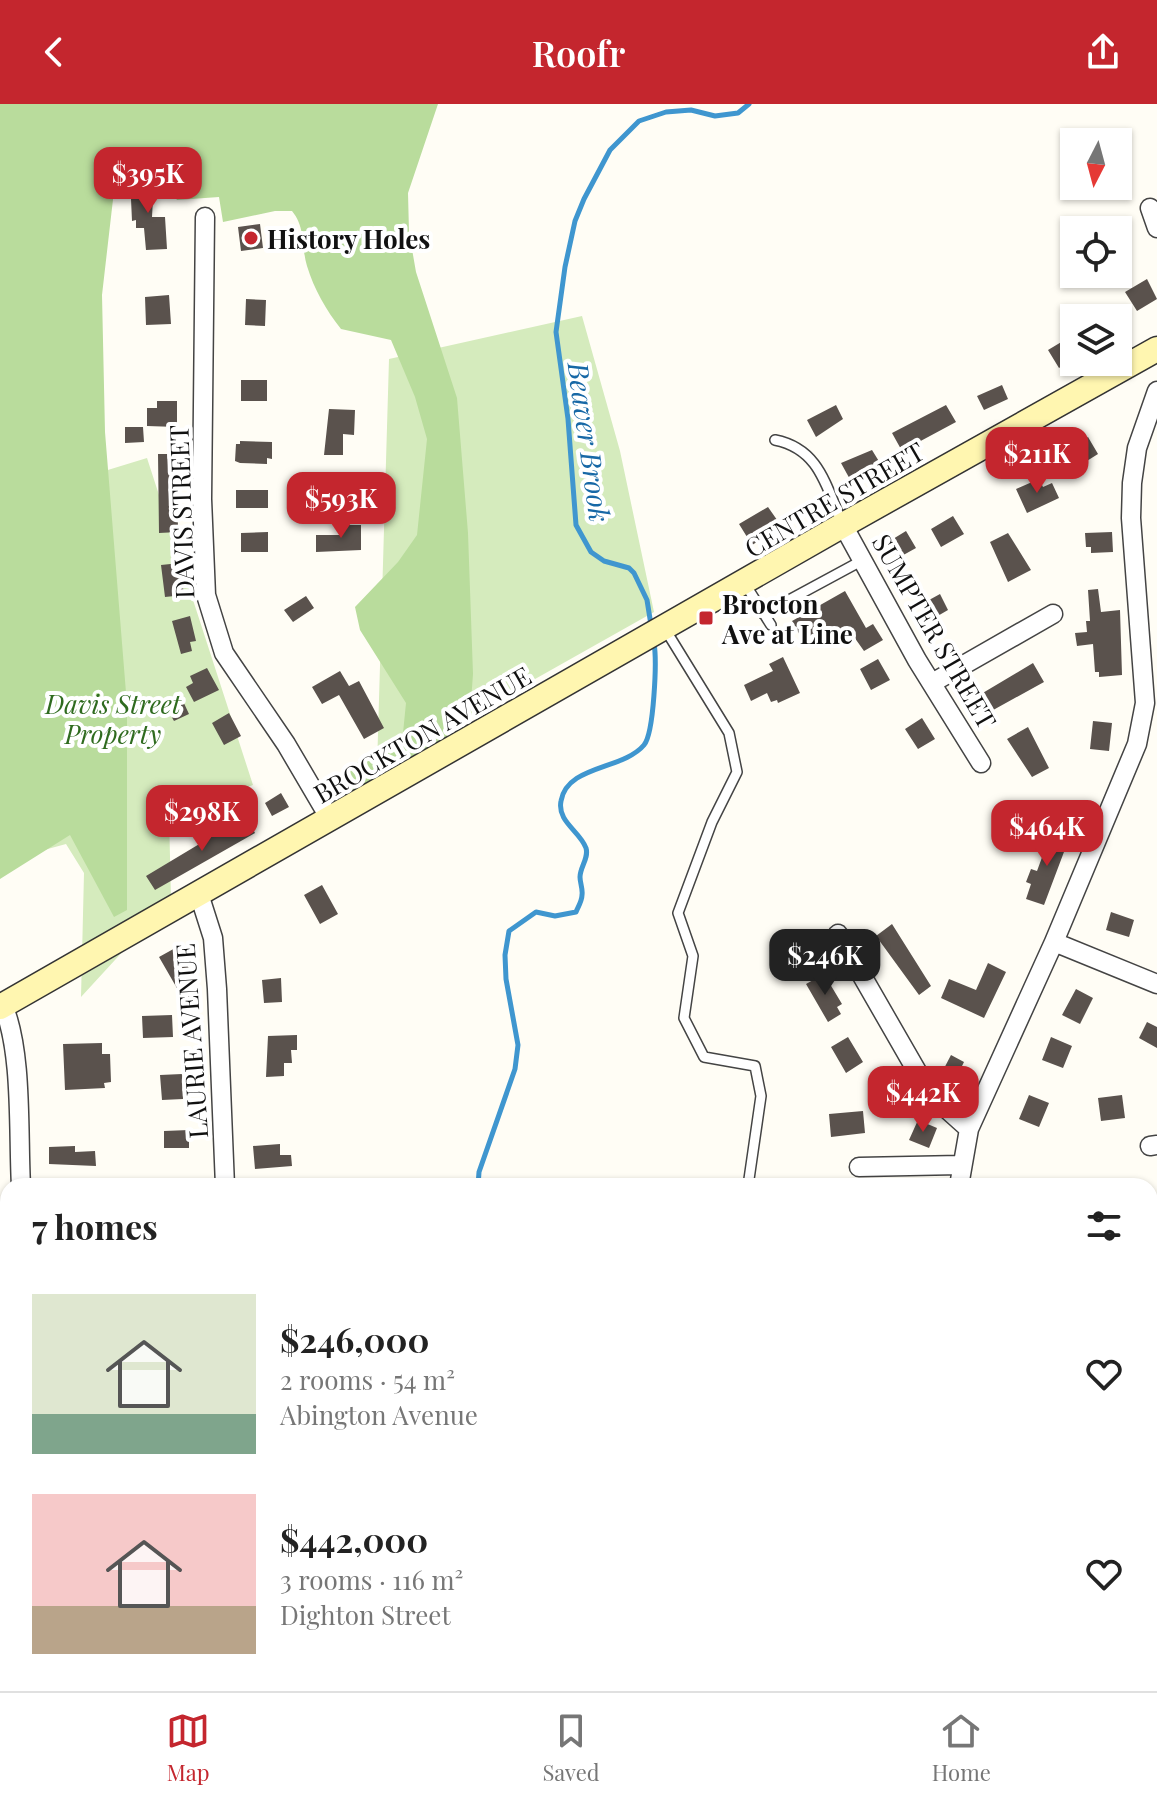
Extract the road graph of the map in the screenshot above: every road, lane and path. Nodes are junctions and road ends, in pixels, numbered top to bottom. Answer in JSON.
{"nodes":[{"id":1,"x":1150,"y":208,"type":"dead end"},
{"id":2,"x":205,"y":217,"type":"dead end"},
{"id":3,"x":1157,"y":228,"type":"edge"},
{"id":4,"x":1157,"y":349,"type":"edge"},
{"id":5,"x":1157,"y":391,"type":"edge"},
{"id":6,"x":775,"y":440,"type":"dead end"},
{"id":7,"x":843,"y":525,"type":"junction"},
{"id":8,"x":863,"y":560,"type":"junction"},
{"id":9,"x":743,"y":582,"type":"junction"},
{"id":10,"x":763,"y":614,"type":"junction"},
{"id":11,"x":1053,"y":614,"type":"dead end"},
{"id":12,"x":771,"y":625,"type":"dead end"},
{"id":13,"x":657,"y":632,"type":"junction"},
{"id":14,"x":932,"y":683,"type":"junction"},
{"id":15,"x":981,"y":763,"type":"dead end"},
{"id":16,"x":330,"y":819,"type":"junction"},
{"id":17,"x":199,"y":894,"type":"junction"},
{"id":18,"x":838,"y":934,"type":"dead end"},
{"id":19,"x":1054,"y":942,"type":"junction"},
{"id":20,"x":1157,"y":984,"type":"edge"},
{"id":21,"x":1,"y":1006,"type":"edge"},
{"id":22,"x":969,"y":1129,"type":"junction"},
{"id":23,"x":960,"y":1165,"type":"junction"},
{"id":24,"x":859,"y":1167,"type":"dead end"},
{"id":25,"x":21,"y":1178,"type":"edge"},
{"id":26,"x":225,"y":1178,"type":"edge"},
{"id":27,"x":749,"y":1178,"type":"edge"},
{"id":28,"x":959,"y":1178,"type":"edge"}],
"edges":[{"from":1,"to":3,"type":"street"},
{"from":2,"to":16,"type":"street","name":"DAVIS STREET"},
{"from":4,"to":7,"type":"main road","name":"CENTRE STREET"},
{"from":5,"to":19,"type":"street"},
{"from":6,"to":7,"type":"lane"},
{"from":7,"to":8,"type":"street","name":"SUMPTER STREET"},
{"from":7,"to":9,"type":"main road","name":"CENTRE STREET"},
{"from":8,"to":10,"type":"lane"},
{"from":8,"to":14,"type":"street","name":"SUMPTER STREET"},
{"from":9,"to":10,"type":"lane"},
{"from":9,"to":13,"type":"main road","name":"CENTRE STREET"},
{"from":10,"to":12,"type":"lane"},
{"from":11,"to":14,"type":"street"},
{"from":13,"to":16,"type":"main road","name":"BROCKTON AVENUE"},
{"from":13,"to":27,"type":"lane"},
{"from":14,"to":15,"type":"street","name":"SUMPTER STREET"},
{"from":16,"to":17,"type":"main road","name":"BROCKTON AVENUE"},
{"from":17,"to":21,"type":"main road","name":"BROCKTON AVENUE"},
{"from":17,"to":26,"type":"street","name":"LAURIE AVENUE"},
{"from":18,"to":22,"type":"street"},
{"from":19,"to":20,"type":"street"},
{"from":19,"to":22,"type":"street"},
{"from":21,"to":25,"type":"street"},
{"from":22,"to":23,"type":"street"},
{"from":23,"to":24,"type":"street"},
{"from":23,"to":28,"type":"street"}]}
